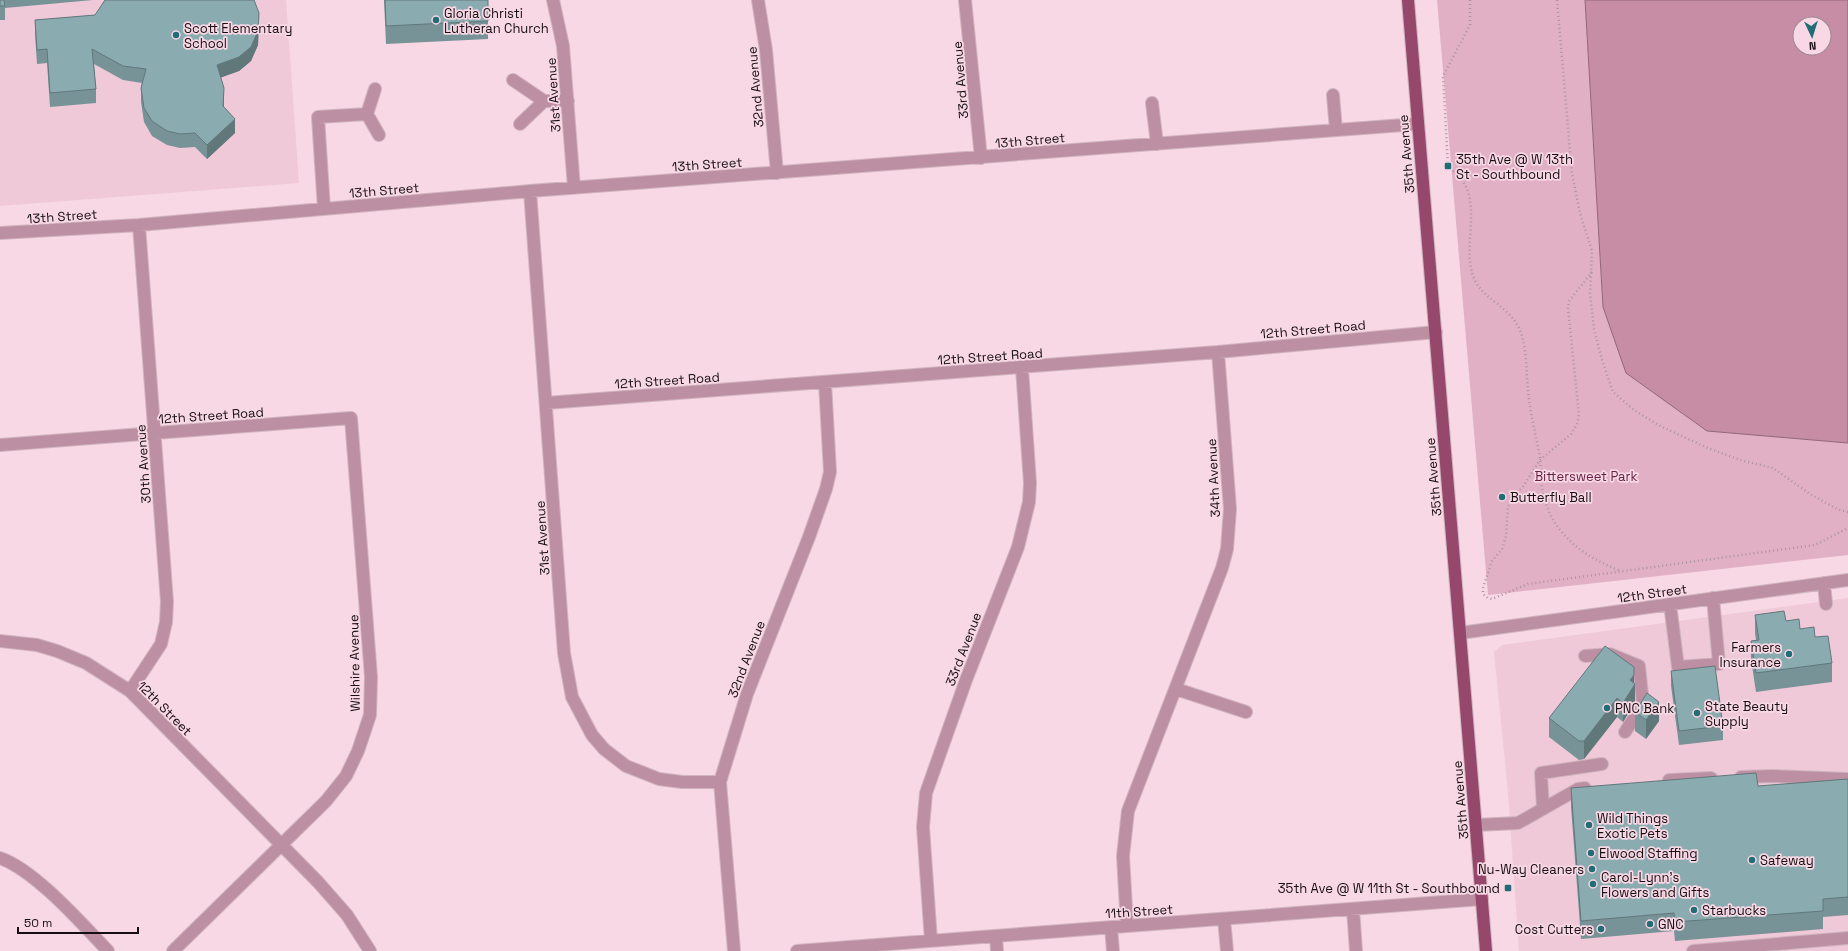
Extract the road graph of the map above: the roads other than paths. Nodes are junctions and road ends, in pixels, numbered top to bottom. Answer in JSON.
{"nodes":[{"id":1,"x":553,"y":0,"type":"edge"},
{"id":2,"x":758,"y":0,"type":"edge"},
{"id":3,"x":965,"y":0,"type":"edge"},
{"id":4,"x":1408,"y":0,"type":"edge"},
{"id":5,"x":513,"y":80,"type":"dead end"},
{"id":6,"x":375,"y":89,"type":"dead end"},
{"id":7,"x":1333,"y":95,"type":"dead end"},
{"id":8,"x":544,"y":101,"type":"junction"},
{"id":9,"x":568,"y":101,"type":"junction"},
{"id":10,"x":1152,"y":103,"type":"dead end"},
{"id":11,"x":367,"y":114,"type":"junction"},
{"id":12,"x":520,"y":124,"type":"dead end"},
{"id":13,"x":1417,"y":124,"type":"junction"},
{"id":14,"x":1336,"y":130,"type":"junction"},
{"id":15,"x":379,"y":135,"type":"dead end"},
{"id":16,"x":1157,"y":144,"type":"junction"},
{"id":17,"x":981,"y":158,"type":"junction"},
{"id":18,"x":776,"y":173,"type":"junction"},
{"id":19,"x":574,"y":188,"type":"junction"},
{"id":20,"x":530,"y":191,"type":"junction"},
{"id":21,"x":324,"y":209,"type":"junction"},
{"id":22,"x":139,"y":225,"type":"junction"},
{"id":23,"x":0,"y":234,"type":"edge"},
{"id":24,"x":1436,"y":332,"type":"junction"},
{"id":25,"x":1218,"y":352,"type":"junction"},
{"id":26,"x":1022,"y":368,"type":"junction"},
{"id":27,"x":825,"y":383,"type":"junction"},
{"id":28,"x":546,"y":403,"type":"junction"},
{"id":29,"x":352,"y":418,"type":"joint"},
{"id":30,"x":155,"y":433,"type":"junction"},
{"id":31,"x":0,"y":445,"type":"edge"},
{"id":32,"x":1848,"y":580,"type":"edge"},
{"id":33,"x":1824,"y":583,"type":"junction"},
{"id":34,"x":1713,"y":598,"type":"junction"},
{"id":35,"x":1670,"y":604,"type":"junction"},
{"id":36,"x":1826,"y":604,"type":"dead end"},
{"id":37,"x":1460,"y":633,"type":"junction"},
{"id":38,"x":0,"y":641,"type":"edge"},
{"id":39,"x":1585,"y":656,"type":"dead end"},
{"id":40,"x":1176,"y":689,"type":"junction"},
{"id":41,"x":130,"y":691,"type":"junction"},
{"id":42,"x":1246,"y":712,"type":"dead end"},
{"id":43,"x":1625,"y":732,"type":"dead end"},
{"id":44,"x":1602,"y":764,"type":"dead end"},
{"id":45,"x":1848,"y":779,"type":"edge"},
{"id":46,"x":720,"y":782,"type":"junction"},
{"id":47,"x":1655,"y":782,"type":"edge"},
{"id":48,"x":1593,"y":788,"type":"edge"},
{"id":49,"x":1543,"y":809,"type":"junction"},
{"id":50,"x":1476,"y":824,"type":"junction"},
{"id":51,"x":280,"y":845,"type":"junction"},
{"id":52,"x":0,"y":858,"type":"edge"},
{"id":53,"x":1482,"y":899,"type":"junction"},
{"id":54,"x":1353,"y":909,"type":"junction"},
{"id":55,"x":1224,"y":919,"type":"junction"},
{"id":56,"x":1127,"y":926,"type":"junction"},
{"id":57,"x":1111,"y":927,"type":"junction"},
{"id":58,"x":996,"y":936,"type":"junction"},
{"id":59,"x":1848,"y":938,"type":"edge"},
{"id":60,"x":931,"y":941,"type":"junction"},
{"id":61,"x":882,"y":948,"type":"edge"},
{"id":62,"x":108,"y":951,"type":"edge"},
{"id":63,"x":173,"y":951,"type":"edge"},
{"id":64,"x":370,"y":951,"type":"edge"},
{"id":65,"x":734,"y":951,"type":"edge"},
{"id":66,"x":797,"y":951,"type":"edge"},
{"id":67,"x":997,"y":951,"type":"edge"},
{"id":68,"x":1113,"y":951,"type":"edge"},
{"id":69,"x":1227,"y":951,"type":"edge"},
{"id":70,"x":1356,"y":951,"type":"edge"},
{"id":71,"x":1486,"y":951,"type":"edge"},
{"id":72,"x":1693,"y":951,"type":"edge"}],
"edges":[{"from":1,"to":9,"type":"street","name":"31st Avenue"},
{"from":2,"to":18,"type":"street","name":"32nd Avenue"},
{"from":3,"to":17,"type":"street","name":"33rd Avenue"},
{"from":4,"to":13,"type":"main road","name":"35th Avenue"},
{"from":5,"to":8,"type":"street"},
{"from":6,"to":11,"type":"street"},
{"from":7,"to":14,"type":"street"},
{"from":8,"to":9,"type":"street"},
{"from":8,"to":12,"type":"street"},
{"from":9,"to":19,"type":"street","name":"31st Avenue"},
{"from":10,"to":16,"type":"street"},
{"from":11,"to":15,"type":"street"},
{"from":11,"to":21,"type":"street"},
{"from":13,"to":14,"type":"street","name":"13th Street"},
{"from":13,"to":24,"type":"main road","name":"35th Avenue"},
{"from":14,"to":16,"type":"street","name":"13th Street"},
{"from":16,"to":17,"type":"street","name":"13th Street"},
{"from":17,"to":18,"type":"street","name":"13th Street"},
{"from":18,"to":19,"type":"street","name":"13th Street"},
{"from":19,"to":20,"type":"street","name":"13th Street"},
{"from":20,"to":21,"type":"street","name":"13th Street"},
{"from":20,"to":28,"type":"street","name":"31st Avenue"},
{"from":21,"to":22,"type":"street","name":"13th Street"},
{"from":22,"to":23,"type":"street","name":"13th Street"},
{"from":22,"to":30,"type":"street","name":"30th Avenue"},
{"from":24,"to":25,"type":"street","name":"12th Street Road"},
{"from":24,"to":37,"type":"main road","name":"35th Avenue"},
{"from":25,"to":26,"type":"street","name":"12th Street Road"},
{"from":25,"to":40,"type":"street","name":"34th Avenue"},
{"from":26,"to":27,"type":"street","name":"12th Street Road"},
{"from":26,"to":60,"type":"street","name":"33rd Avenue"},
{"from":27,"to":28,"type":"street","name":"12th Street Road"},
{"from":27,"to":46,"type":"street","name":"32nd Avenue"},
{"from":28,"to":46,"type":"street","name":"31st Avenue"},
{"from":29,"to":30,"type":"street","name":"12th Street Road"},
{"from":29,"to":51,"type":"street","name":"Wilshire Avenue"},
{"from":30,"to":31,"type":"street","name":"12th Street Road"},
{"from":30,"to":41,"type":"street","name":"30th Avenue"},
{"from":32,"to":33,"type":"street","name":"12th Street"},
{"from":33,"to":34,"type":"street","name":"12th Street"},
{"from":33,"to":36,"type":"street"},
{"from":34,"to":35,"type":"street","name":"12th Street"},
{"from":34,"to":35,"type":"street"},
{"from":35,"to":37,"type":"street","name":"12th Street"},
{"from":37,"to":50,"type":"main road","name":"35th Avenue"},
{"from":38,"to":41,"type":"street","name":"12th Street"},
{"from":39,"to":43,"type":"street"},
{"from":40,"to":42,"type":"street"},
{"from":40,"to":56,"type":"street","name":"34th Avenue"},
{"from":41,"to":51,"type":"street","name":"12th Street"},
{"from":44,"to":49,"type":"street"},
{"from":45,"to":47,"type":"street"},
{"from":46,"to":65,"type":"street","name":"32nd Avenue"},
{"from":48,"to":49,"type":"street"},
{"from":49,"to":50,"type":"street"},
{"from":50,"to":53,"type":"main road","name":"35th Avenue"},
{"from":51,"to":63,"type":"street","name":"Wilshire Avenue"},
{"from":51,"to":64,"type":"street","name":"12th Street"},
{"from":52,"to":62,"type":"street"},
{"from":53,"to":54,"type":"street","name":"11th Street"},
{"from":53,"to":71,"type":"main road","name":"35th Avenue"},
{"from":54,"to":55,"type":"street","name":"11th Street"},
{"from":54,"to":70,"type":"street"},
{"from":55,"to":56,"type":"street","name":"11th Street"},
{"from":55,"to":69,"type":"street"},
{"from":56,"to":57,"type":"street","name":"11th Street"},
{"from":57,"to":58,"type":"street","name":"11th Street"},
{"from":57,"to":68,"type":"street"},
{"from":58,"to":60,"type":"street","name":"11th Street"},
{"from":58,"to":67,"type":"street"},
{"from":59,"to":72,"type":"street"},
{"from":60,"to":61,"type":"street","name":"11th Street"},
{"from":61,"to":66,"type":"street","name":"11th Street"}]}
